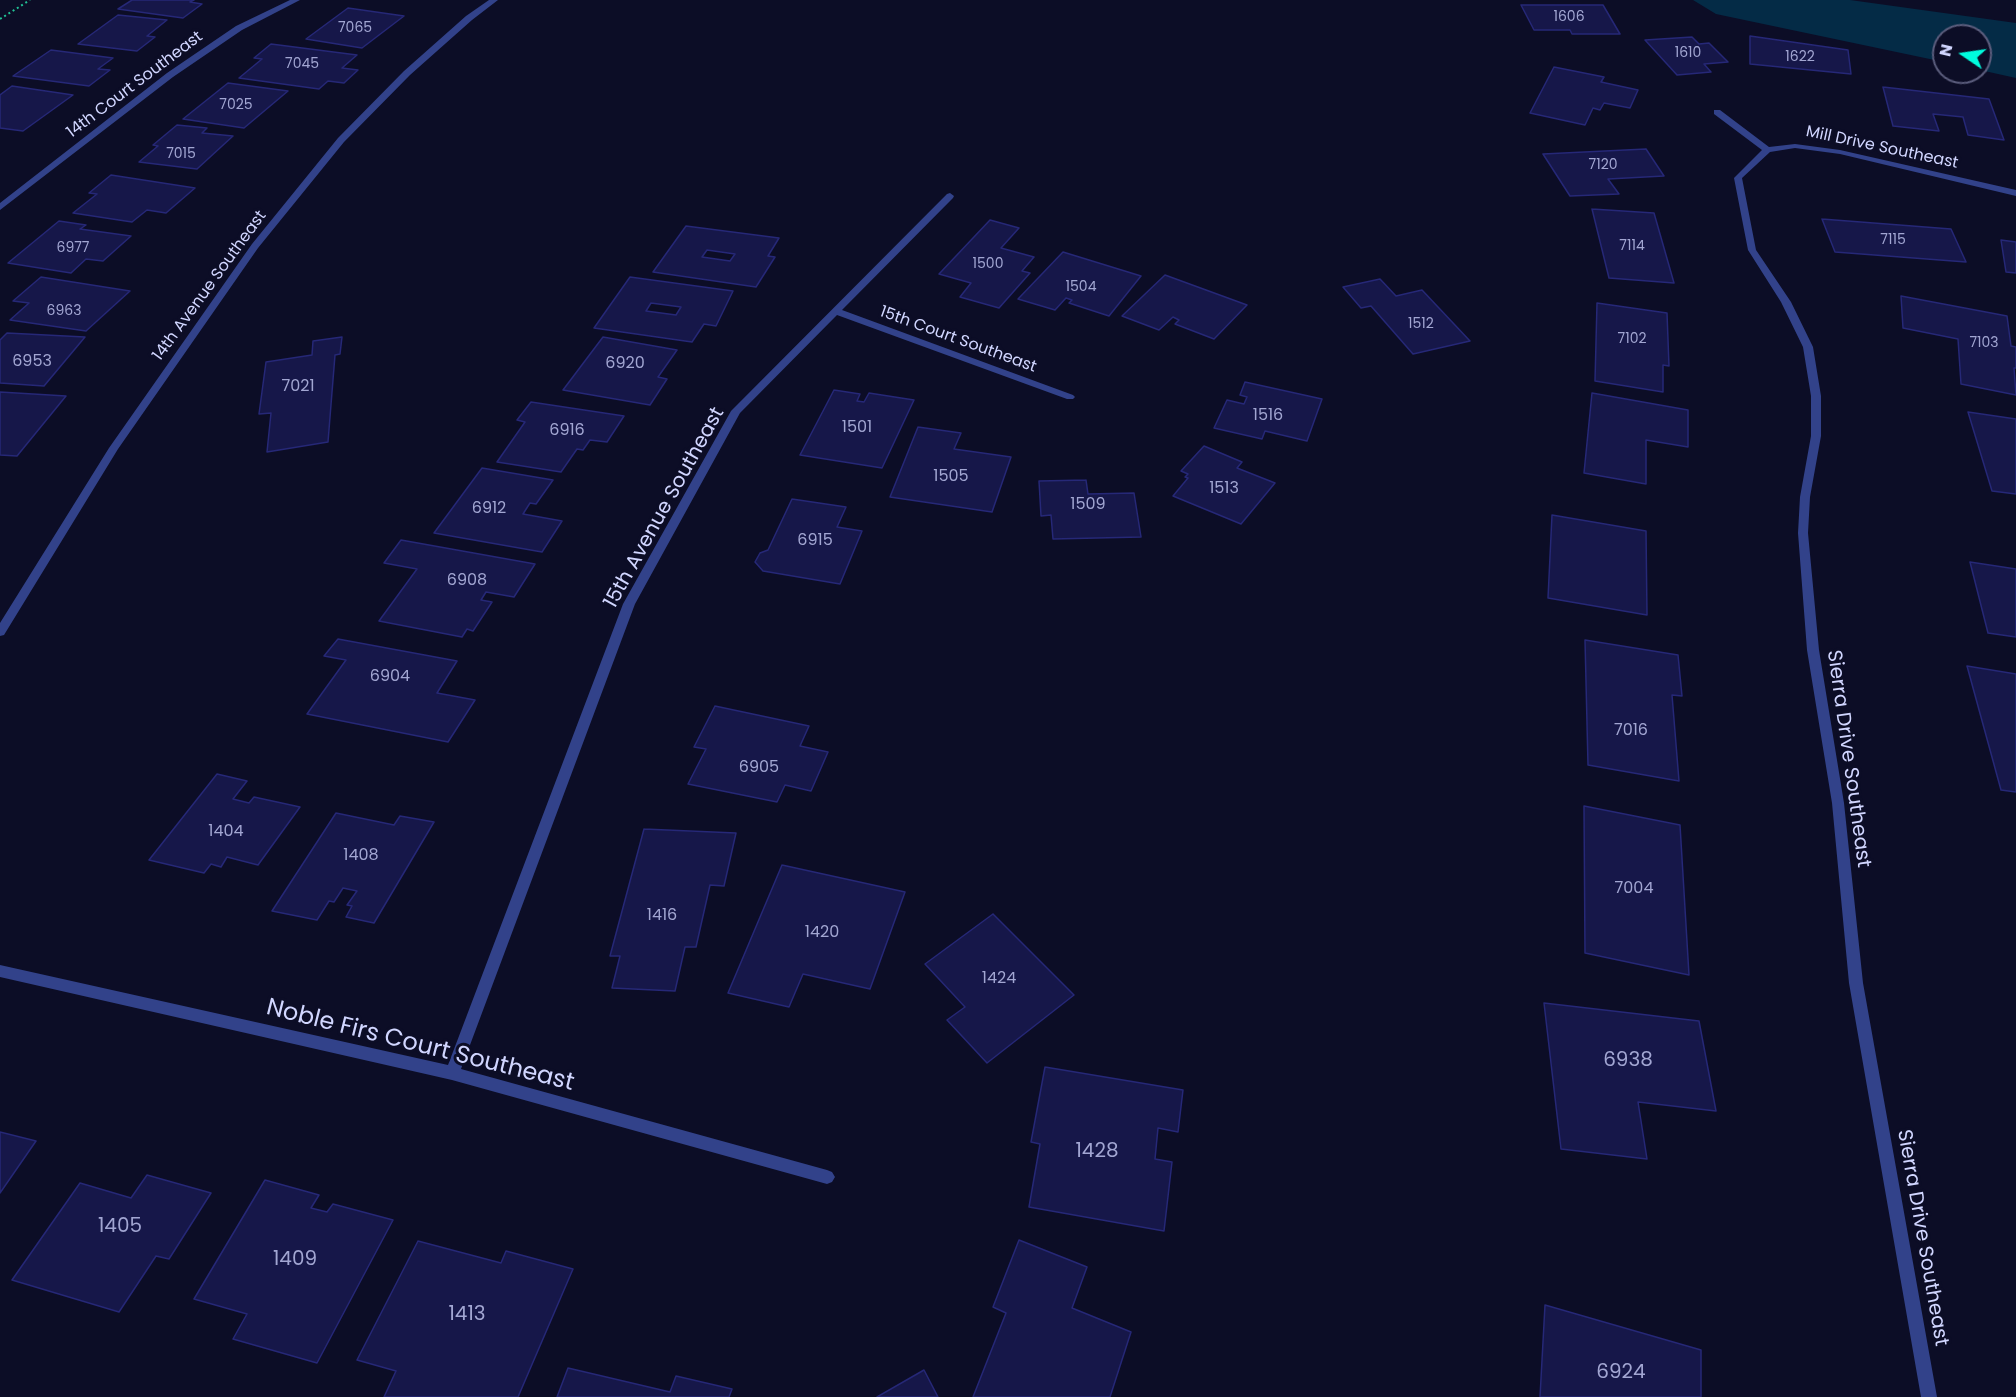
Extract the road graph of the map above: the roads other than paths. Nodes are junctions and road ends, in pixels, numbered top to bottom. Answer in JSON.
{"nodes":[{"id":1,"x":296,"y":0,"type":"edge"},
{"id":2,"x":494,"y":0,"type":"edge"},
{"id":3,"x":1717,"y":112,"type":"dead end"},
{"id":4,"x":1767,"y":150,"type":"junction"},
{"id":5,"x":2016,"y":193,"type":"edge"},
{"id":6,"x":950,"y":196,"type":"dead end"},
{"id":7,"x":0,"y":207,"type":"edge"},
{"id":8,"x":836,"y":312,"type":"junction"},
{"id":9,"x":1070,"y":397,"type":"dead end"},
{"id":10,"x":0,"y":632,"type":"edge"},
{"id":11,"x":0,"y":971,"type":"edge"},
{"id":12,"x":452,"y":1073,"type":"junction"},
{"id":13,"x":827,"y":1177,"type":"dead end"},
{"id":14,"x":1929,"y":1397,"type":"edge"}],
"edges":[{"from":1,"to":7,"type":"street","name":"14th Court Southeast"},
{"from":2,"to":10,"type":"street","name":"14th Avenue Southeast"},
{"from":3,"to":4,"type":"street"},
{"from":4,"to":5,"type":"street","name":"Mill Drive Southeast"},
{"from":4,"to":14,"type":"street","name":"Sierra Drive Southeast"},
{"from":6,"to":8,"type":"street","name":"15th Avenue Southeast"},
{"from":8,"to":9,"type":"street","name":"15th Court Southeast"},
{"from":8,"to":12,"type":"street","name":"15th Avenue Southeast"},
{"from":11,"to":12,"type":"street","name":"Noble Firs Court Southeast"},
{"from":12,"to":13,"type":"street","name":"Noble Firs Court Southeast"}]}
